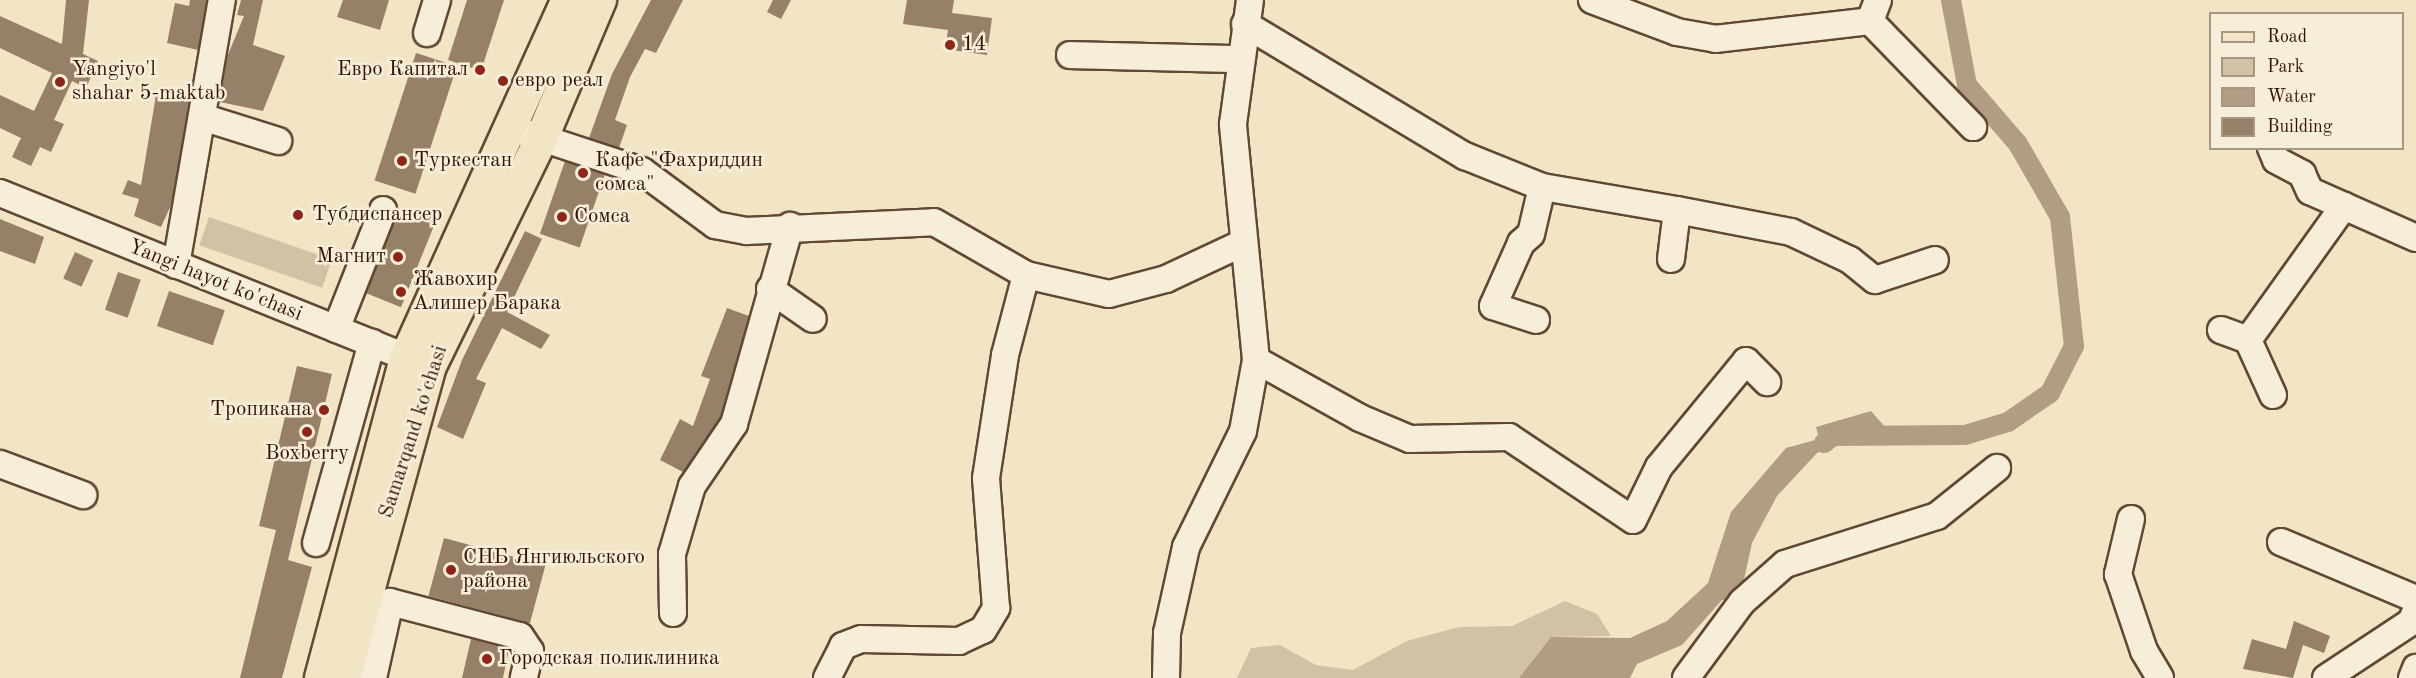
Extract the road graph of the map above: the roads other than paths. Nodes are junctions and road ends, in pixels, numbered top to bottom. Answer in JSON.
{"nodes":[{"id":1,"x":222,"y":0,"type":"edge"},
{"id":2,"x":437,"y":0,"type":"edge"},
{"id":3,"x":568,"y":0,"type":"edge"},
{"id":4,"x":600,"y":0,"type":"edge"},
{"id":5,"x":1592,"y":0,"type":"edge"},
{"id":6,"x":1874,"y":10,"type":"edge"},
{"id":7,"x":1247,"y":12,"type":"edge"},
{"id":8,"x":427,"y":33,"type":"dead end"},
{"id":9,"x":1070,"y":55,"type":"dead end"},
{"id":10,"x":1239,"y":59,"type":"junction"},
{"id":11,"x":202,"y":117,"type":"junction"},
{"id":12,"x":1973,"y":127,"type":"dead end"},
{"id":13,"x":529,"y":132,"type":"junction"},
{"id":14,"x":278,"y":141,"type":"dead end"},
{"id":15,"x":2272,"y":150,"type":"edge"},
{"id":16,"x":1542,"y":187,"type":"junction"},
{"id":17,"x":0,"y":193,"type":"edge"},
{"id":18,"x":2344,"y":206,"type":"junction"},
{"id":19,"x":383,"y":210,"type":"dead end"},
{"id":20,"x":1677,"y":210,"type":"junction"},
{"id":21,"x":790,"y":226,"type":"junction"},
{"id":22,"x":2416,"y":238,"type":"edge"},
{"id":23,"x":1243,"y":243,"type":"junction"},
{"id":24,"x":1671,"y":259,"type":"dead end"},
{"id":25,"x":1935,"y":260,"type":"dead end"},
{"id":26,"x":176,"y":265,"type":"junction"},
{"id":27,"x":1026,"y":275,"type":"junction"},
{"id":28,"x":770,"y":289,"type":"junction"},
{"id":29,"x":813,"y":319,"type":"dead end"},
{"id":30,"x":1536,"y":320,"type":"dead end"},
{"id":31,"x":336,"y":329,"type":"junction"},
{"id":32,"x":2221,"y":330,"type":"dead end"},
{"id":33,"x":2248,"y":340,"type":"junction"},
{"id":34,"x":372,"y":343,"type":"junction"},
{"id":35,"x":1256,"y":360,"type":"junction"},
{"id":36,"x":418,"y":362,"type":"junction"},
{"id":37,"x":1767,"y":382,"type":"dead end"},
{"id":38,"x":2273,"y":395,"type":"dead end"},
{"id":39,"x":0,"y":464,"type":"edge"},
{"id":40,"x":1997,"y":468,"type":"dead end"},
{"id":41,"x":83,"y":495,"type":"dead end"},
{"id":42,"x":2131,"y":519,"type":"dead end"},
{"id":43,"x":2281,"y":542,"type":"dead end"},
{"id":44,"x":316,"y":543,"type":"dead end"},
{"id":45,"x":2416,"y":599,"type":"edge"},
{"id":46,"x":2416,"y":611,"type":"edge"},
{"id":47,"x":673,"y":614,"type":"dead end"},
{"id":48,"x":2416,"y":668,"type":"edge"},
{"id":49,"x":321,"y":678,"type":"edge"},
{"id":50,"x":344,"y":678,"type":"edge"},
{"id":51,"x":373,"y":678,"type":"edge"},
{"id":52,"x":524,"y":678,"type":"edge"},
{"id":53,"x":827,"y":678,"type":"edge"},
{"id":54,"x":1166,"y":678,"type":"edge"},
{"id":55,"x":1686,"y":678,"type":"edge"},
{"id":56,"x":2160,"y":678,"type":"edge"},
{"id":57,"x":2326,"y":678,"type":"edge"},
{"id":58,"x":2412,"y":678,"type":"edge"}],
"edges":[{"from":1,"to":11,"type":"street"},
{"from":2,"to":8,"type":"street"},
{"from":3,"to":13,"type":"main road","name":"Samarqand ko'chasi"},
{"from":4,"to":13,"type":"main road","name":"Samarqand ko'chasi"},
{"from":5,"to":6,"type":"street"},
{"from":6,"to":12,"type":"street"},
{"from":7,"to":10,"type":"street"},
{"from":7,"to":16,"type":"street"},
{"from":9,"to":10,"type":"street"},
{"from":10,"to":23,"type":"street"},
{"from":11,"to":14,"type":"street"},
{"from":11,"to":26,"type":"street"},
{"from":13,"to":21,"type":"street"},
{"from":13,"to":36,"type":"main road","name":"Samarqand ko'chasi"},
{"from":15,"to":18,"type":"street"},
{"from":16,"to":20,"type":"street"},
{"from":16,"to":30,"type":"street"},
{"from":17,"to":26,"type":"street","name":"Yangi hayot ko'chasi"},
{"from":18,"to":22,"type":"street"},
{"from":18,"to":33,"type":"street"},
{"from":19,"to":31,"type":"street"},
{"from":20,"to":24,"type":"street"},
{"from":20,"to":25,"type":"street"},
{"from":21,"to":27,"type":"street"},
{"from":21,"to":28,"type":"street"},
{"from":23,"to":27,"type":"street"},
{"from":23,"to":35,"type":"street"},
{"from":26,"to":31,"type":"street","name":"Yangi hayot ko'chasi"},
{"from":27,"to":53,"type":"street"},
{"from":28,"to":29,"type":"street"},
{"from":28,"to":47,"type":"street"},
{"from":31,"to":34,"type":"street","name":"Yangi hayot ko'chasi"},
{"from":32,"to":33,"type":"street"},
{"from":33,"to":38,"type":"street"},
{"from":34,"to":36,"type":"street","name":"Yangi hayot ko'chasi"},
{"from":34,"to":44,"type":"street"},
{"from":35,"to":37,"type":"street"},
{"from":35,"to":54,"type":"street"},
{"from":36,"to":49,"type":"main road","name":"Samarqand ko'chasi"},
{"from":36,"to":50,"type":"main road","name":"Samarqand ko'chasi"},
{"from":39,"to":41,"type":"street"},
{"from":40,"to":55,"type":"street"},
{"from":42,"to":56,"type":"street"},
{"from":43,"to":45,"type":"street"},
{"from":46,"to":57,"type":"street"},
{"from":48,"to":58,"type":"street"},
{"from":51,"to":52,"type":"street"}]}
